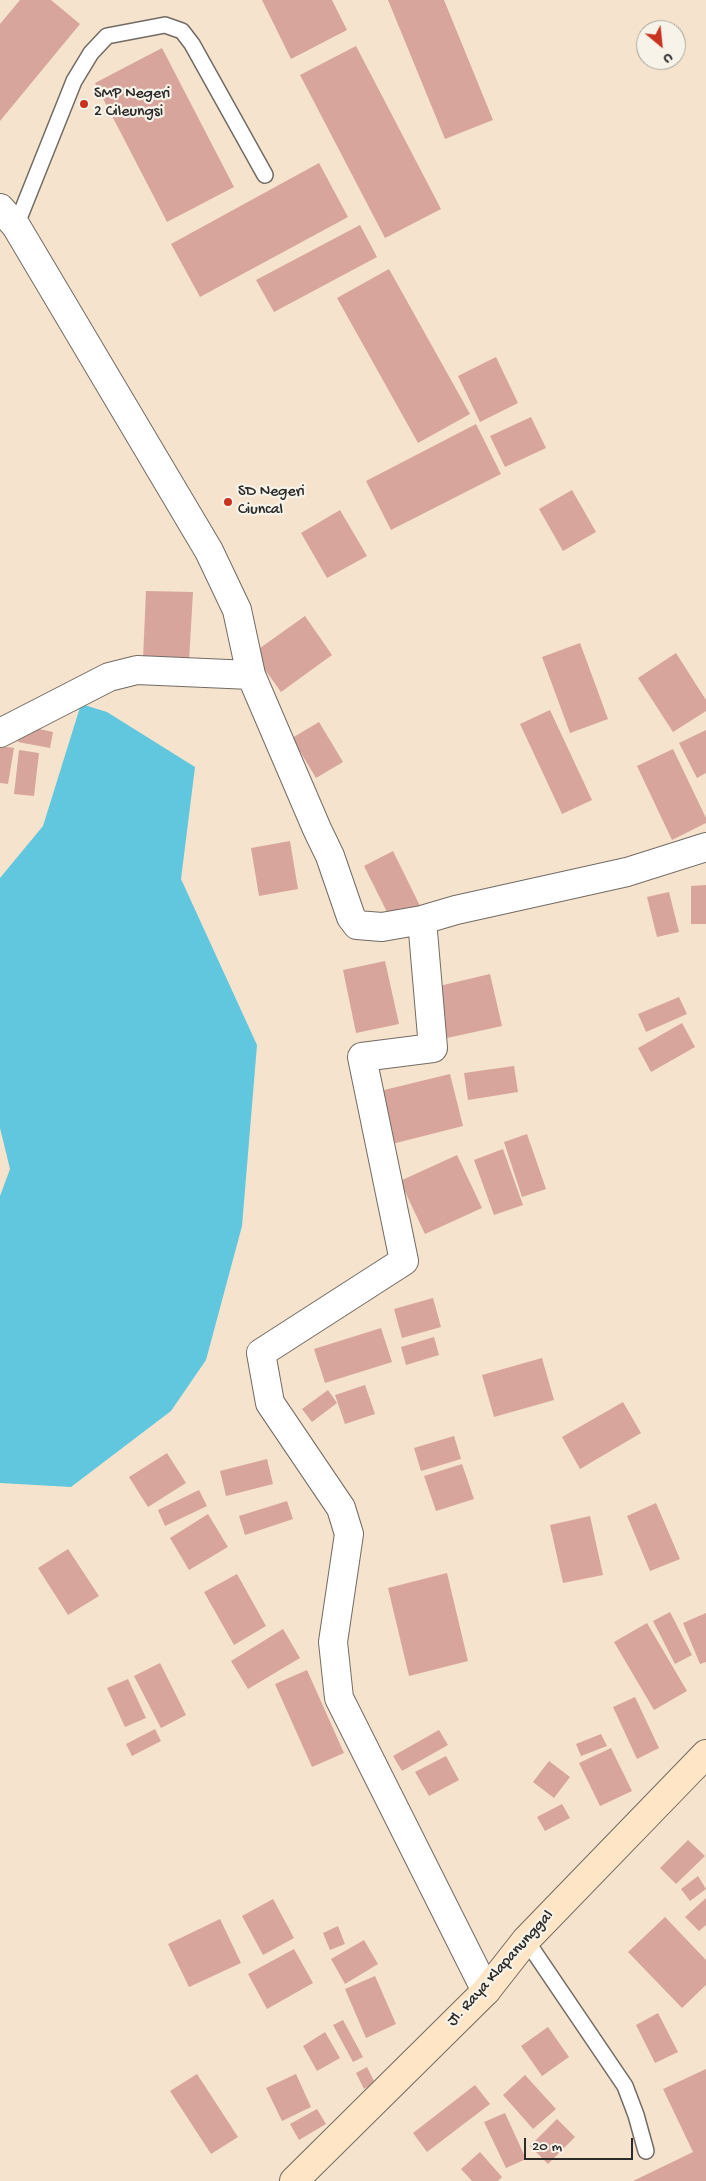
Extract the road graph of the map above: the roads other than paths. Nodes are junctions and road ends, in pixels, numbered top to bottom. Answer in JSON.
{"nodes":[{"id":1,"x":264,"y":175,"type":"dead end"},
{"id":2,"x":8,"y":217,"type":"edge"},
{"id":3,"x":251,"y":674,"type":"junction"},
{"id":4,"x":0,"y":733,"type":"edge"},
{"id":5,"x":706,"y":847,"type":"edge"},
{"id":6,"x":422,"y":920,"type":"junction"},
{"id":7,"x":706,"y":1754,"type":"edge"},
{"id":8,"x":526,"y":1940,"type":"junction"},
{"id":9,"x":486,"y":1991,"type":"junction"},
{"id":10,"x":646,"y":2151,"type":"dead end"},
{"id":11,"x":294,"y":2181,"type":"edge"}],
"edges":[{"from":1,"to":2,"type":"lane"},
{"from":2,"to":3,"type":"street"},
{"from":3,"to":4,"type":"street"},
{"from":3,"to":6,"type":"street"},
{"from":5,"to":6,"type":"street"},
{"from":6,"to":9,"type":"street"},
{"from":7,"to":8,"type":"street","name":"Jl. Raya Klapanunggal"},
{"from":8,"to":9,"type":"street","name":"Jl. Raya Klapanunggal"},
{"from":8,"to":10,"type":"lane"},
{"from":9,"to":11,"type":"street","name":"Jl. Raya Klapanunggal"}]}
